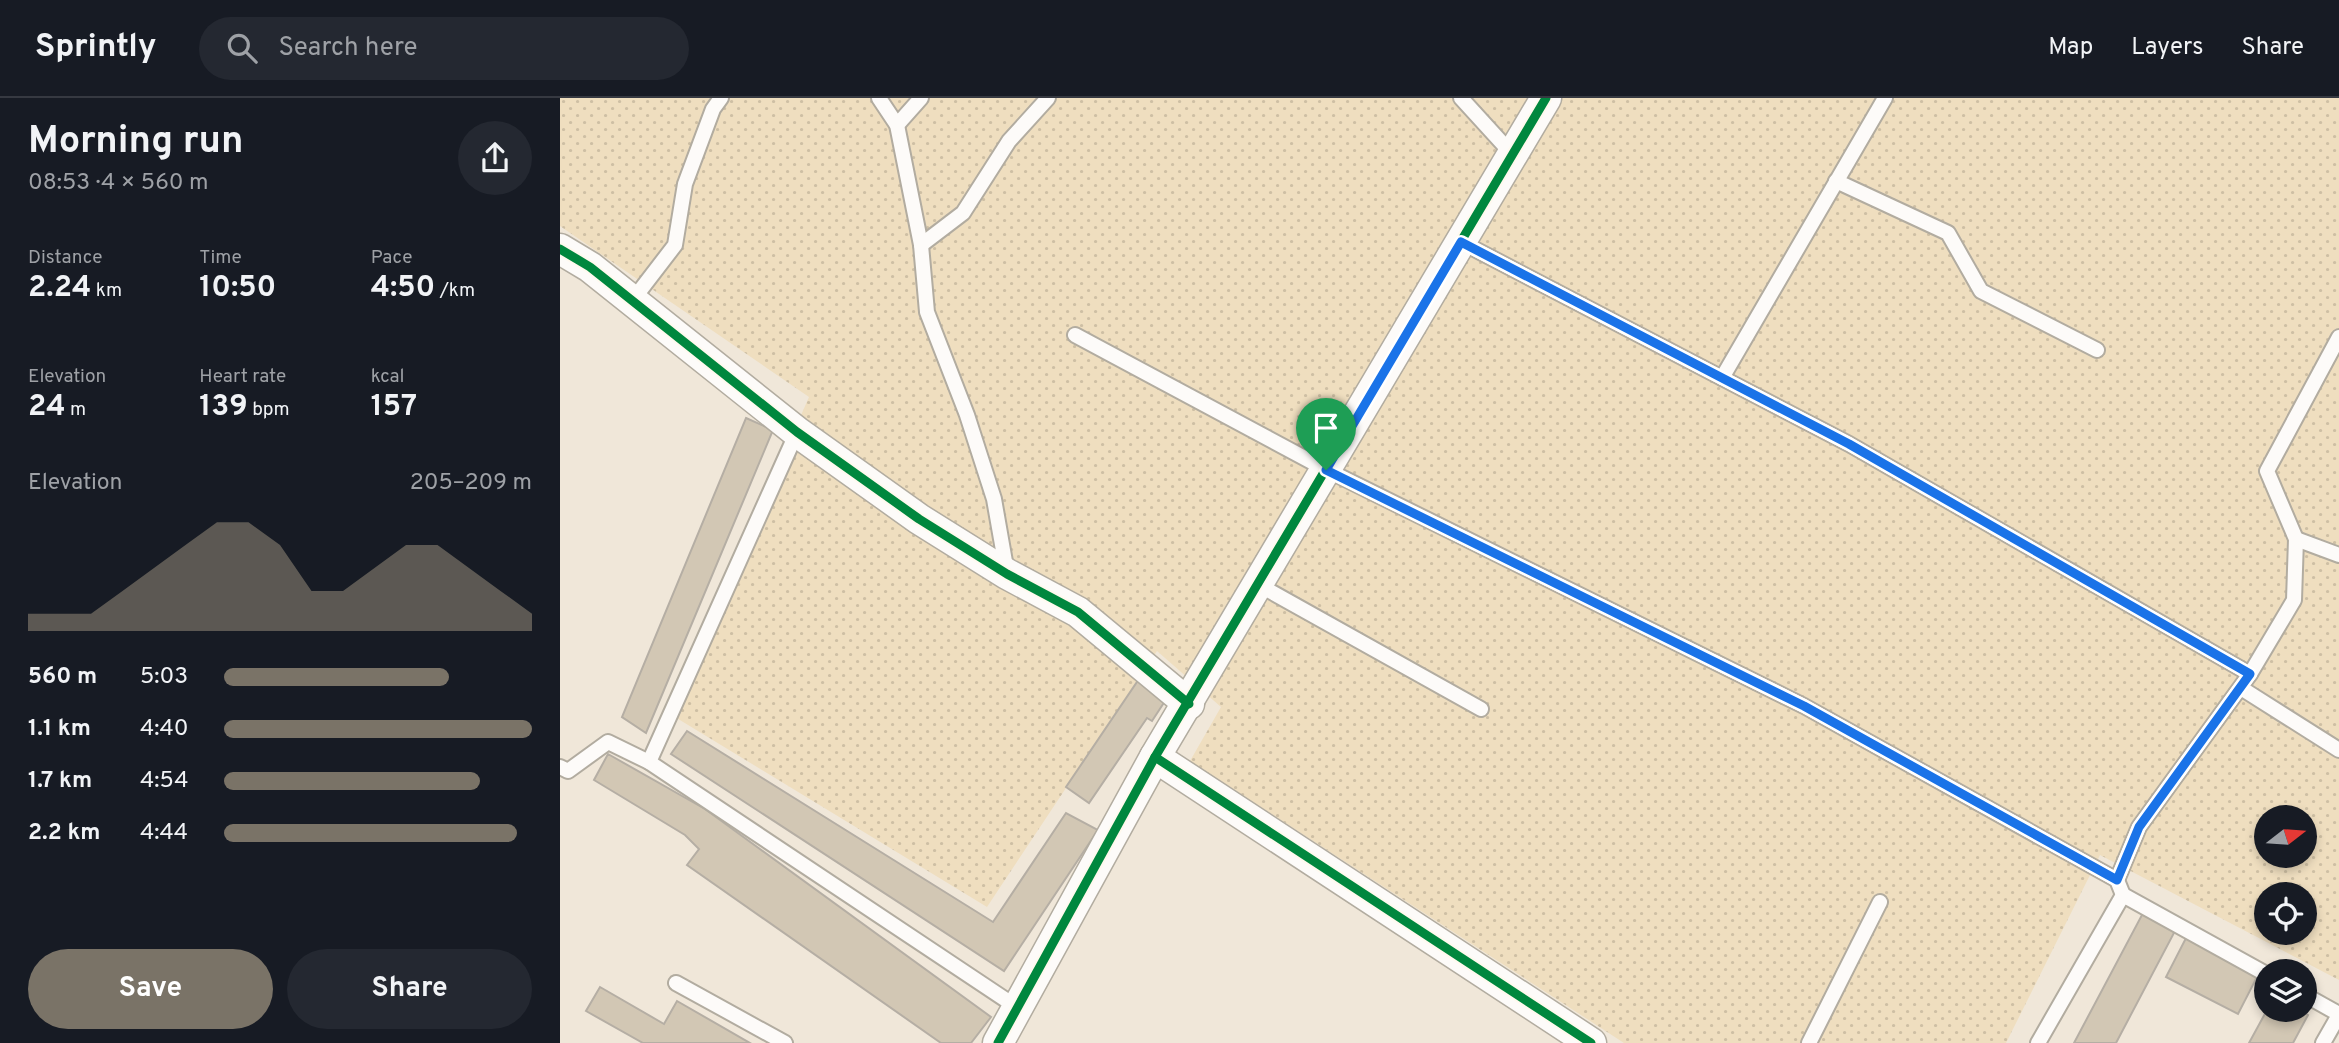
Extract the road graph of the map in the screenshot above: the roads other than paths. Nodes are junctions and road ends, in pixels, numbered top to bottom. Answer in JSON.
{"nodes":[{"id":1,"x":721,"y":98,"type":"edge"},
{"id":2,"x":879,"y":98,"type":"edge"},
{"id":3,"x":920,"y":98,"type":"edge"},
{"id":4,"x":1048,"y":98,"type":"edge"},
{"id":5,"x":1461,"y":98,"type":"edge"},
{"id":6,"x":1546,"y":98,"type":"edge"},
{"id":7,"x":1885,"y":98,"type":"edge"},
{"id":8,"x":897,"y":125,"type":"junction"},
{"id":9,"x":1513,"y":155,"type":"junction"},
{"id":10,"x":1836,"y":181,"type":"junction"},
{"id":11,"x":1461,"y":242,"type":"junction"},
{"id":12,"x":921,"y":246,"type":"junction"},
{"id":13,"x":560,"y":249,"type":"edge"},
{"id":14,"x":632,"y":301,"type":"junction"},
{"id":15,"x":1075,"y":335,"type":"dead end"},
{"id":16,"x":2339,"y":337,"type":"edge"},
{"id":17,"x":2097,"y":350,"type":"dead end"},
{"id":18,"x":1722,"y":378,"type":"junction"},
{"id":19,"x":797,"y":432,"type":"junction"},
{"id":20,"x":1326,"y":470,"type":"junction"},
{"id":21,"x":2296,"y":539,"type":"junction"},
{"id":22,"x":2339,"y":555,"type":"edge"},
{"id":23,"x":1007,"y":574,"type":"junction"},
{"id":24,"x":1259,"y":585,"type":"junction"},
{"id":25,"x":2250,"y":674,"type":"junction"},
{"id":26,"x":2241,"y":688,"type":"junction"},
{"id":27,"x":1188,"y":704,"type":"junction"},
{"id":28,"x":1481,"y":709,"type":"dead end"},
{"id":29,"x":2339,"y":750,"type":"edge"},
{"id":30,"x":1155,"y":757,"type":"junction"},
{"id":31,"x":649,"y":762,"type":"junction"},
{"id":32,"x":560,"y":767,"type":"edge"},
{"id":33,"x":2117,"y":880,"type":"junction"},
{"id":34,"x":2123,"y":895,"type":"junction"},
{"id":35,"x":1880,"y":902,"type":"dead end"},
{"id":36,"x":2254,"y":967,"type":"edge"},
{"id":37,"x":676,"y":983,"type":"dead end"},
{"id":38,"x":2317,"y":1002,"type":"edge"},
{"id":39,"x":1018,"y":1008,"type":"junction"},
{"id":40,"x":2339,"y":1014,"type":"edge"},
{"id":41,"x":785,"y":1043,"type":"edge"},
{"id":42,"x":998,"y":1043,"type":"edge"},
{"id":43,"x":1591,"y":1043,"type":"edge"},
{"id":44,"x":1809,"y":1043,"type":"edge"},
{"id":45,"x":2038,"y":1043,"type":"edge"},
{"id":46,"x":2323,"y":1043,"type":"edge"}],
"edges":[{"from":1,"to":14,"type":"lane"},
{"from":2,"to":8,"type":"lane"},
{"from":3,"to":8,"type":"lane"},
{"from":4,"to":12,"type":"lane"},
{"from":5,"to":9,"type":"lane"},
{"from":6,"to":9,"type":"street"},
{"from":7,"to":10,"type":"lane"},
{"from":8,"to":12,"type":"lane"},
{"from":9,"to":11,"type":"street"},
{"from":10,"to":17,"type":"lane"},
{"from":10,"to":18,"type":"lane"},
{"from":11,"to":18,"type":"lane"},
{"from":11,"to":20,"type":"street"},
{"from":12,"to":23,"type":"lane"},
{"from":13,"to":14,"type":"street"},
{"from":14,"to":19,"type":"street"},
{"from":15,"to":20,"type":"lane"},
{"from":16,"to":21,"type":"lane"},
{"from":18,"to":25,"type":"lane"},
{"from":19,"to":23,"type":"street"},
{"from":19,"to":31,"type":"lane"},
{"from":20,"to":24,"type":"street"},
{"from":20,"to":33,"type":"lane"},
{"from":21,"to":22,"type":"lane"},
{"from":21,"to":25,"type":"lane"},
{"from":23,"to":27,"type":"street"},
{"from":24,"to":27,"type":"street"},
{"from":24,"to":28,"type":"lane"},
{"from":25,"to":26,"type":"lane"},
{"from":26,"to":29,"type":"lane"},
{"from":26,"to":33,"type":"lane"},
{"from":27,"to":30,"type":"street"},
{"from":30,"to":39,"type":"street"},
{"from":30,"to":43,"type":"street"},
{"from":31,"to":32,"type":"lane"},
{"from":31,"to":39,"type":"lane"},
{"from":33,"to":34,"type":"lane"},
{"from":34,"to":36,"type":"lane"},
{"from":34,"to":45,"type":"lane"},
{"from":35,"to":44,"type":"lane"},
{"from":37,"to":41,"type":"lane"},
{"from":38,"to":40,"type":"lane"},
{"from":39,"to":42,"type":"street"},
{"from":40,"to":46,"type":"lane"}]}
